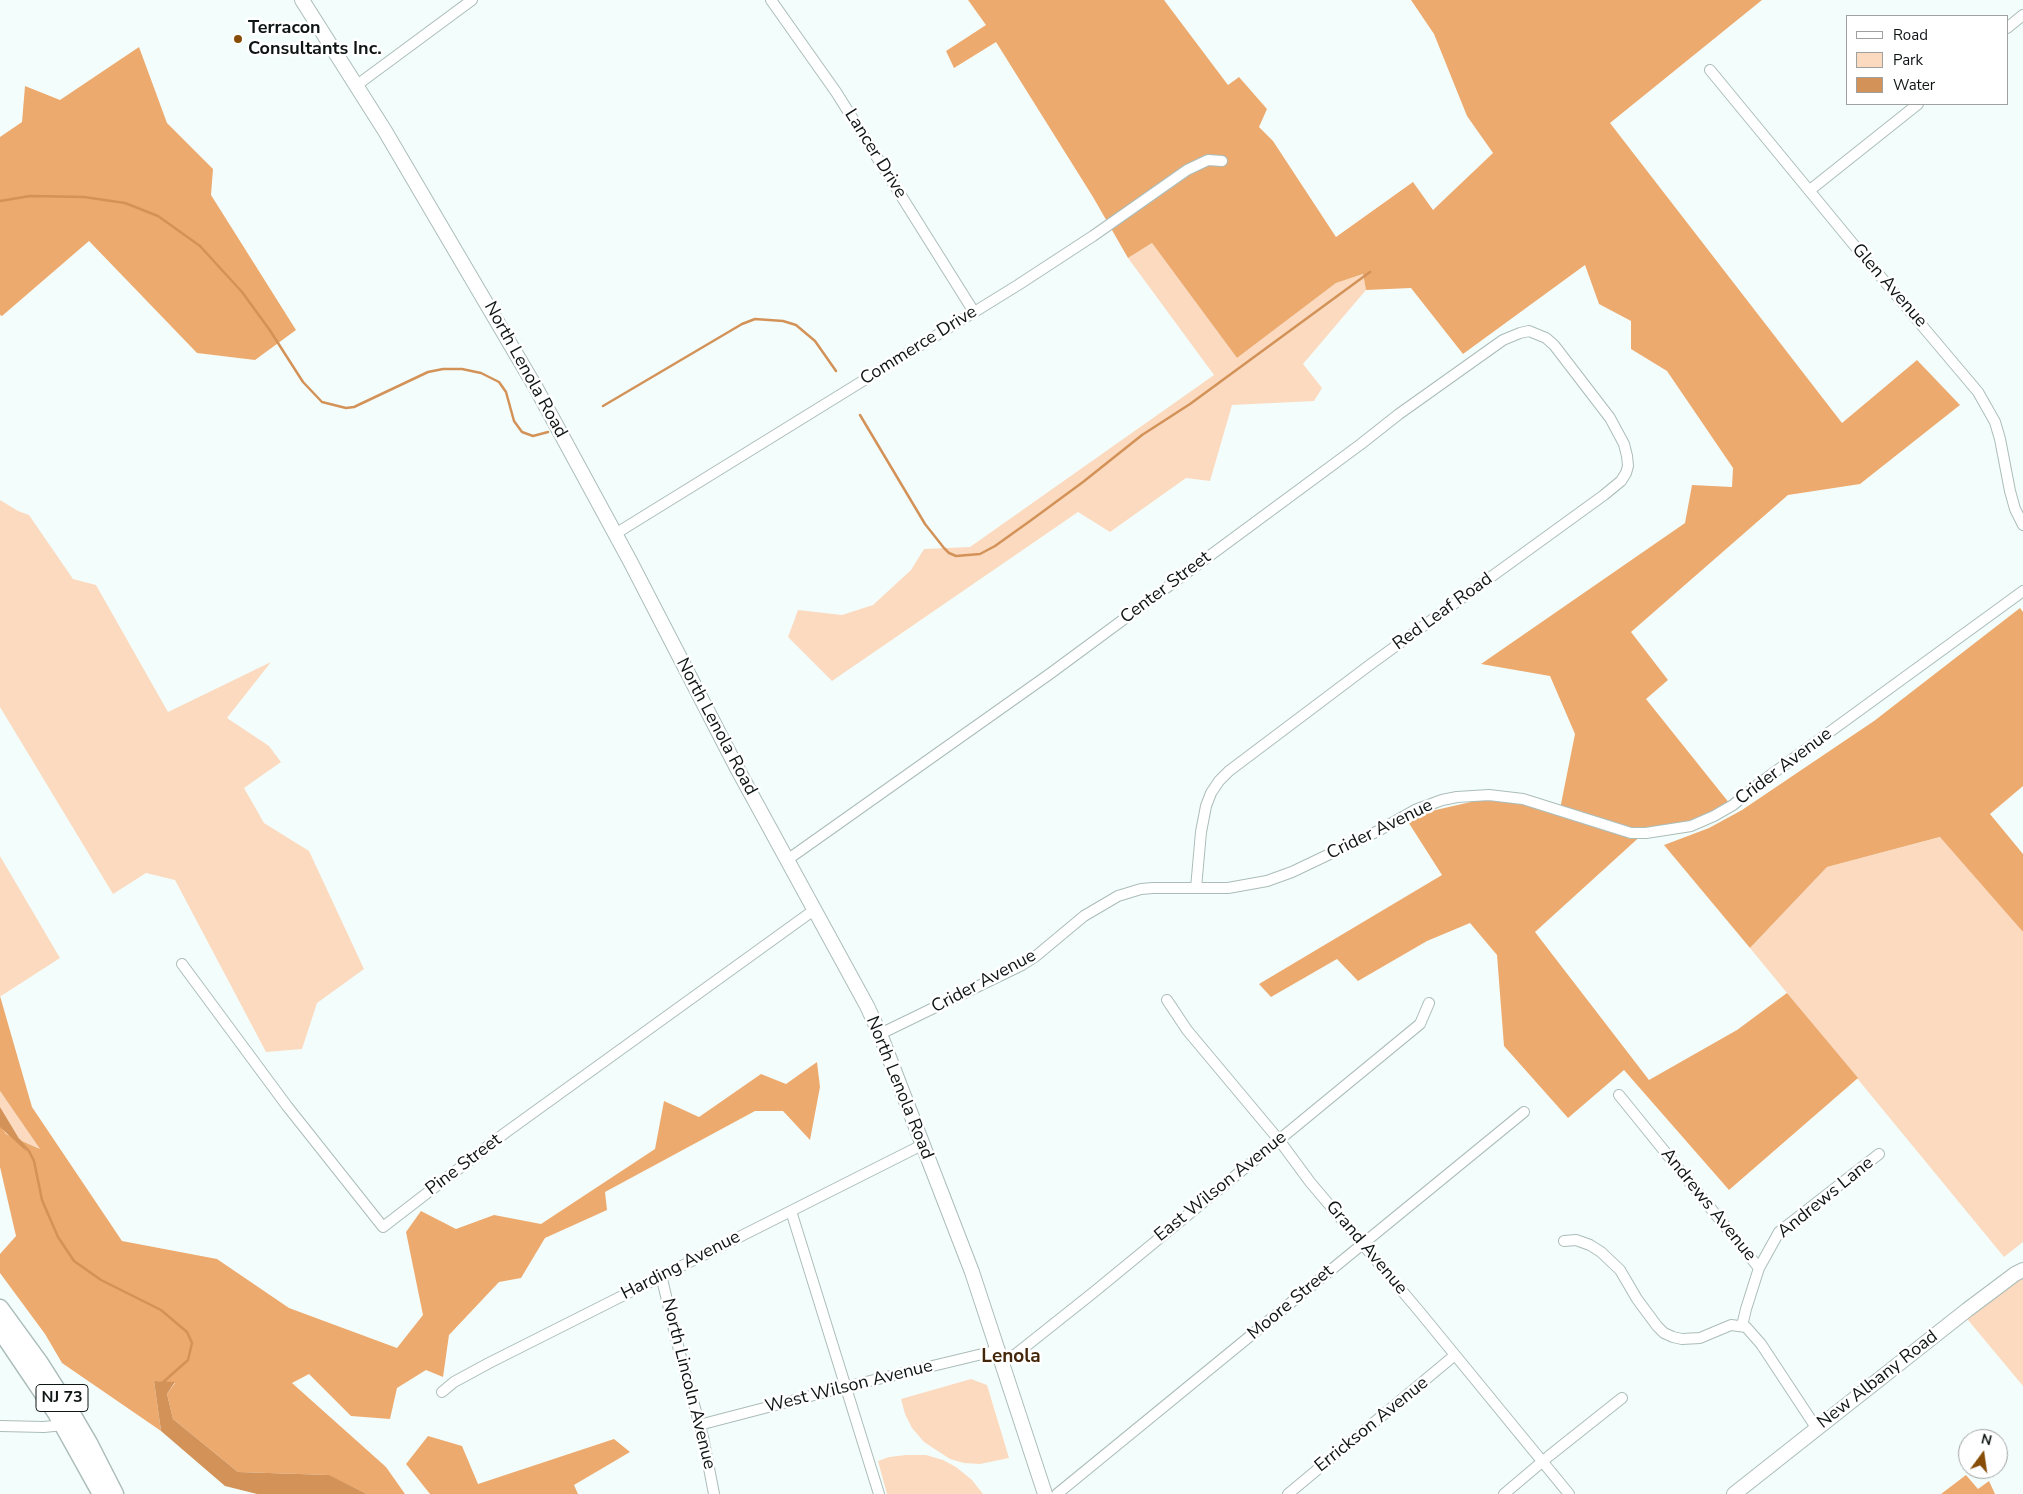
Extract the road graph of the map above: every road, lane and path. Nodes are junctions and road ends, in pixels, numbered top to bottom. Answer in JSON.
{"nodes":[{"id":1,"x":302,"y":0,"type":"edge"},
{"id":2,"x":472,"y":0,"type":"edge"},
{"id":3,"x":771,"y":0,"type":"edge"},
{"id":4,"x":2023,"y":14,"type":"edge"},
{"id":5,"x":2008,"y":27,"type":"edge"},
{"id":6,"x":1710,"y":70,"type":"dead end"},
{"id":7,"x":357,"y":85,"type":"junction"},
{"id":8,"x":1917,"y":105,"type":"edge"},
{"id":9,"x":1222,"y":160,"type":"dead end"},
{"id":10,"x":1810,"y":190,"type":"junction"},
{"id":11,"x":974,"y":312,"type":"junction"},
{"id":12,"x":1546,"y":338,"type":"joint"},
{"id":13,"x":2023,"y":525,"type":"edge"},
{"id":14,"x":616,"y":534,"type":"junction"},
{"id":15,"x":2023,"y":591,"type":"edge"},
{"id":16,"x":788,"y":860,"type":"junction"},
{"id":17,"x":1196,"y":888,"type":"junction"},
{"id":18,"x":814,"y":910,"type":"junction"},
{"id":19,"x":182,"y":964,"type":"dead end"},
{"id":20,"x":1167,"y":1000,"type":"dead end"},
{"id":21,"x":1429,"y":1004,"type":"dead end"},
{"id":22,"x":880,"y":1034,"type":"junction"},
{"id":23,"x":1619,"y":1095,"type":"dead end"},
{"id":24,"x":1524,"y":1112,"type":"dead end"},
{"id":25,"x":1279,"y":1140,"type":"junction"},
{"id":26,"x":922,"y":1145,"type":"junction"},
{"id":27,"x":1879,"y":1154,"type":"dead end"},
{"id":28,"x":791,"y":1211,"type":"junction"},
{"id":29,"x":1564,"y":1241,"type":"dead end"},
{"id":30,"x":1363,"y":1244,"type":"junction"},
{"id":31,"x":1759,"y":1268,"type":"junction"},
{"id":32,"x":2023,"y":1270,"type":"edge"},
{"id":33,"x":661,"y":1275,"type":"junction"},
{"id":34,"x":0,"y":1308,"type":"edge"},
{"id":35,"x":1742,"y":1326,"type":"junction"},
{"id":36,"x":0,"y":1330,"type":"edge"},
{"id":37,"x":1455,"y":1355,"type":"junction"},
{"id":38,"x":1001,"y":1356,"type":"junction"},
{"id":39,"x":845,"y":1387,"type":"junction"},
{"id":40,"x":442,"y":1392,"type":"dead end"},
{"id":41,"x":1622,"y":1398,"type":"dead end"},
{"id":42,"x":63,"y":1425,"type":"junction"},
{"id":43,"x":699,"y":1425,"type":"junction"},
{"id":44,"x":0,"y":1426,"type":"edge"},
{"id":45,"x":1816,"y":1429,"type":"junction"},
{"id":46,"x":1542,"y":1462,"type":"junction"},
{"id":47,"x":101,"y":1494,"type":"edge"},
{"id":48,"x":115,"y":1494,"type":"edge"},
{"id":49,"x":714,"y":1494,"type":"edge"},
{"id":50,"x":880,"y":1494,"type":"edge"},
{"id":51,"x":1045,"y":1494,"type":"edge"},
{"id":52,"x":1057,"y":1494,"type":"edge"},
{"id":53,"x":1288,"y":1494,"type":"edge"},
{"id":54,"x":1504,"y":1494,"type":"edge"},
{"id":55,"x":1569,"y":1494,"type":"edge"},
{"id":56,"x":1734,"y":1494,"type":"edge"}],
"edges":[{"from":1,"to":7,"type":"main road","name":"North Lenola Road"},
{"from":2,"to":7,"type":"street"},
{"from":3,"to":11,"type":"street","name":"Lancer Drive"},
{"from":4,"to":5,"type":"street"},
{"from":6,"to":10,"type":"street","name":"Glen Avenue"},
{"from":7,"to":14,"type":"main road","name":"North Lenola Road"},
{"from":8,"to":10,"type":"street"},
{"from":9,"to":11,"type":"street","name":"Commerce Drive"},
{"from":10,"to":13,"type":"street","name":"Glen Avenue"},
{"from":11,"to":14,"type":"street","name":"Commerce Drive"},
{"from":12,"to":16,"type":"street","name":"Center Street"},
{"from":12,"to":17,"type":"street","name":"Red Leaf Road"},
{"from":14,"to":16,"type":"main road","name":"North Lenola Road"},
{"from":15,"to":17,"type":"street","name":"Crider Avenue"},
{"from":16,"to":18,"type":"main road","name":"North Lenola Road"},
{"from":17,"to":22,"type":"street","name":"Crider Avenue"},
{"from":18,"to":19,"type":"street","name":"Pine Street"},
{"from":18,"to":22,"type":"main road","name":"North Lenola Road"},
{"from":20,"to":25,"type":"street","name":"Grand Avenue"},
{"from":21,"to":25,"type":"street","name":"East Wilson Avenue"},
{"from":22,"to":26,"type":"main road","name":"North Lenola Road"},
{"from":23,"to":31,"type":"street","name":"Andrews Avenue"},
{"from":24,"to":30,"type":"street","name":"Moore Street"},
{"from":25,"to":30,"type":"street","name":"Grand Avenue"},
{"from":25,"to":38,"type":"street","name":"East Wilson Avenue"},
{"from":26,"to":28,"type":"street","name":"Harding Avenue"},
{"from":26,"to":38,"type":"main road","name":"North Lenola Road"},
{"from":27,"to":31,"type":"street","name":"Andrews Lane"},
{"from":28,"to":33,"type":"street","name":"Harding Avenue"},
{"from":28,"to":39,"type":"street"},
{"from":29,"to":35,"type":"street"},
{"from":30,"to":37,"type":"street","name":"Grand Avenue"},
{"from":30,"to":52,"type":"street","name":"Moore Street"},
{"from":31,"to":35,"type":"street","name":"Andrews Avenue"},
{"from":32,"to":45,"type":"main road","name":"New Albany Road"},
{"from":33,"to":40,"type":"street","name":"Harding Avenue"},
{"from":33,"to":43,"type":"street","name":"North Lincoln Avenue"},
{"from":34,"to":48,"type":"highway","number":"NJ 73"},
{"from":35,"to":45,"type":"street"},
{"from":36,"to":42,"type":"highway","number":"NJ 73"},
{"from":37,"to":46,"type":"street","name":"Grand Avenue"},
{"from":37,"to":53,"type":"street","name":"Errickson Avenue"},
{"from":38,"to":39,"type":"street","name":"West Wilson Avenue"},
{"from":38,"to":51,"type":"main road","name":"North Lenola Road"},
{"from":39,"to":43,"type":"street","name":"West Wilson Avenue"},
{"from":39,"to":50,"type":"street"},
{"from":41,"to":46,"type":"street"},
{"from":42,"to":44,"type":"street"},
{"from":42,"to":47,"type":"highway","number":"NJ 73"},
{"from":43,"to":49,"type":"street","name":"North Lincoln Avenue"},
{"from":45,"to":56,"type":"main road","name":"New Albany Road"},
{"from":46,"to":54,"type":"street"},
{"from":46,"to":55,"type":"street","name":"Grand Avenue"}]}
